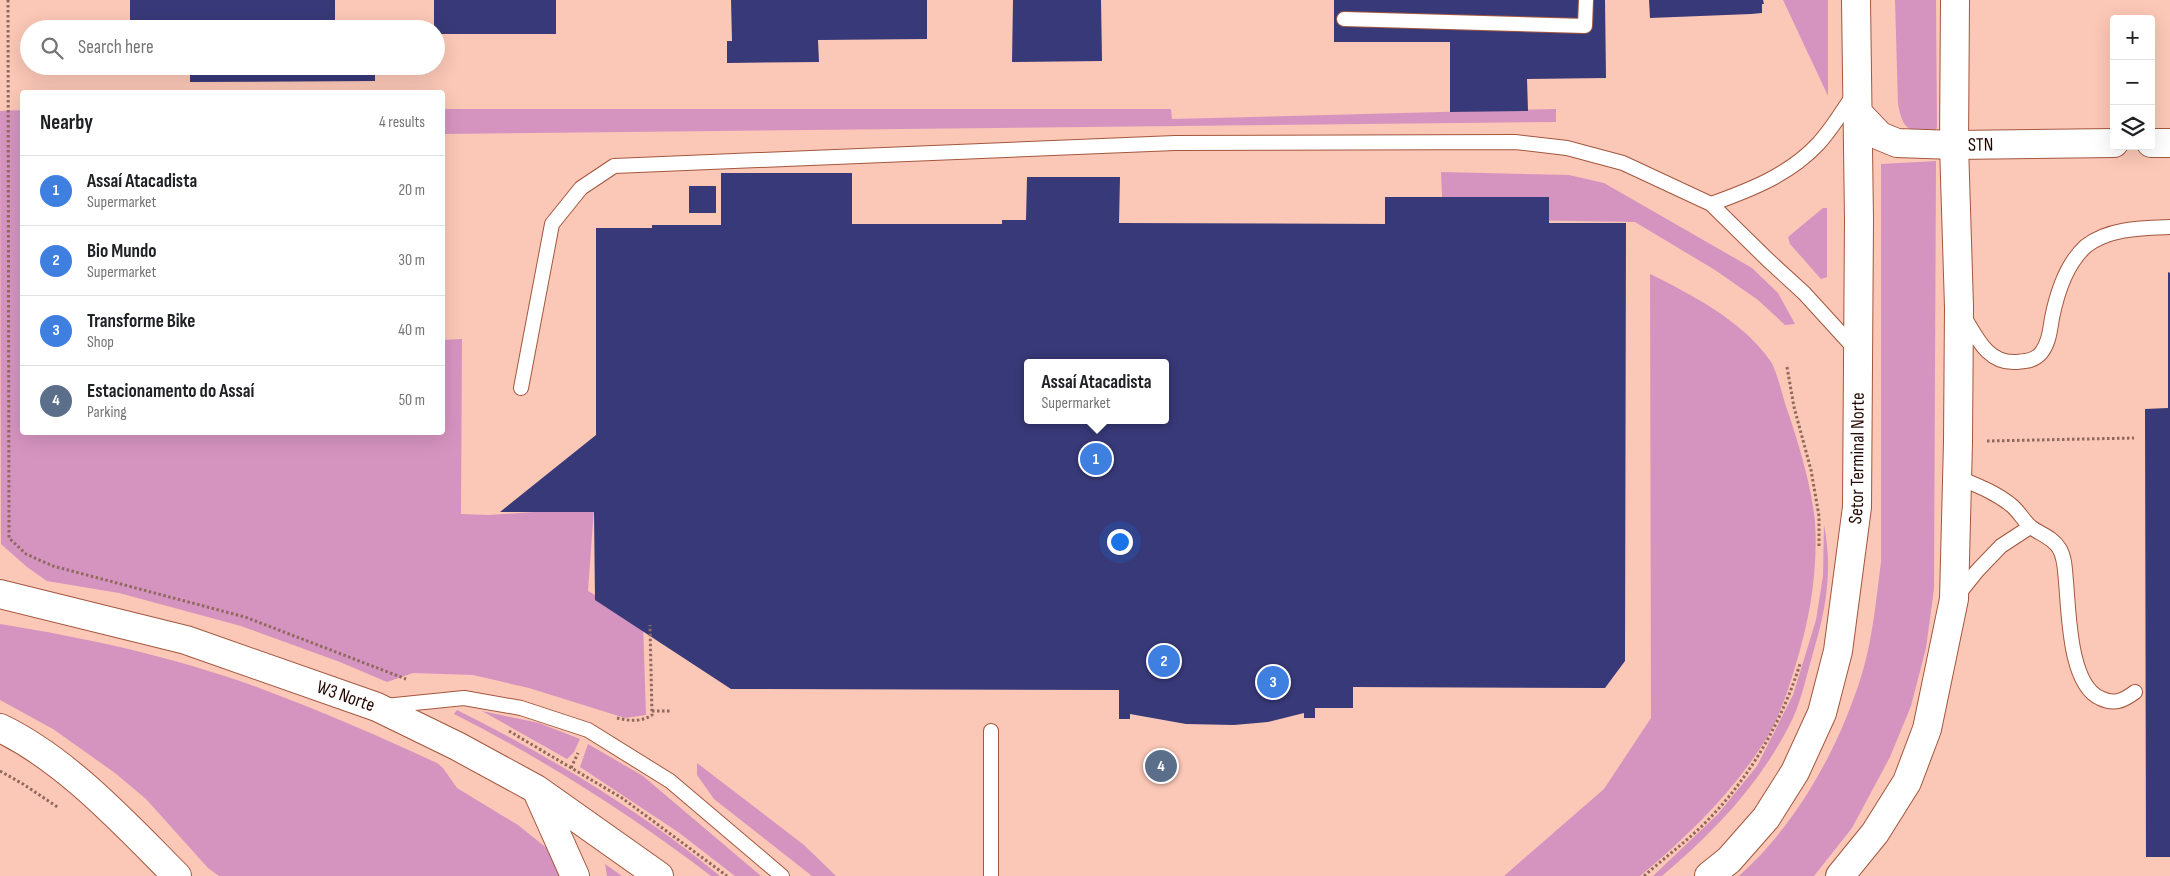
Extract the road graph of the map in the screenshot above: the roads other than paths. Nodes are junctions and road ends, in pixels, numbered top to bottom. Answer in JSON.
{"nodes":[{"id":1,"x":1586,"y":0,"type":"edge"},
{"id":2,"x":1856,"y":0,"type":"edge"},
{"id":3,"x":1955,"y":0,"type":"edge"},
{"id":4,"x":1344,"y":20,"type":"dead end"},
{"id":5,"x":1858,"y":101,"type":"junction"},
{"id":6,"x":2110,"y":143,"type":"edge"},
{"id":7,"x":2155,"y":143,"type":"edge"},
{"id":8,"x":2170,"y":143,"type":"edge"},
{"id":9,"x":1954,"y":145,"type":"junction"},
{"id":10,"x":1712,"y":204,"type":"junction"},
{"id":11,"x":2170,"y":227,"type":"edge"},
{"id":12,"x":1959,"y":307,"type":"junction"},
{"id":13,"x":1856,"y":351,"type":"junction"},
{"id":14,"x":521,"y":388,"type":"dead end"},
{"id":15,"x":1957,"y":477,"type":"junction"},
{"id":16,"x":2030,"y":527,"type":"junction"},
{"id":17,"x":0,"y":594,"type":"edge"},
{"id":18,"x":1954,"y":599,"type":"junction"},
{"id":19,"x":2135,"y":692,"type":"dead end"},
{"id":20,"x":377,"y":707,"type":"junction"},
{"id":21,"x":0,"y":728,"type":"edge"},
{"id":22,"x":991,"y":731,"type":"dead end"},
{"id":23,"x":536,"y":789,"type":"junction"},
{"id":24,"x":177,"y":876,"type":"edge"},
{"id":25,"x":576,"y":876,"type":"edge"},
{"id":26,"x":659,"y":876,"type":"edge"},
{"id":27,"x":782,"y":876,"type":"edge"},
{"id":28,"x":991,"y":876,"type":"edge"},
{"id":29,"x":1710,"y":876,"type":"edge"},
{"id":30,"x":1840,"y":876,"type":"edge"}],
"edges":[{"from":1,"to":4,"type":"lane"},
{"from":2,"to":5,"type":"main road","name":"Setor Terminal Norte"},
{"from":3,"to":9,"type":"main road"},
{"from":5,"to":9,"type":"main road","name":"STN"},
{"from":5,"to":10,"type":"lane"},
{"from":5,"to":13,"type":"main road","name":"Setor Terminal Norte"},
{"from":6,"to":9,"type":"main road","name":"STN"},
{"from":7,"to":8,"type":"main road"},
{"from":9,"to":12,"type":"main road"},
{"from":10,"to":13,"type":"lane"},
{"from":10,"to":14,"type":"lane"},
{"from":11,"to":12,"type":"lane"},
{"from":12,"to":15,"type":"main road"},
{"from":13,"to":29,"type":"main road","name":"Setor Terminal Norte"},
{"from":15,"to":16,"type":"lane"},
{"from":15,"to":18,"type":"main road"},
{"from":16,"to":18,"type":"lane"},
{"from":16,"to":19,"type":"lane"},
{"from":17,"to":20,"type":"main road","name":"W3 Norte"},
{"from":18,"to":30,"type":"main road"},
{"from":20,"to":23,"type":"main road","name":"W3 Norte"},
{"from":20,"to":27,"type":"lane"},
{"from":21,"to":24,"type":"main road"},
{"from":22,"to":28,"type":"lane"},
{"from":23,"to":25,"type":"main road"},
{"from":23,"to":26,"type":"main road","name":"W3 Norte"}]}
